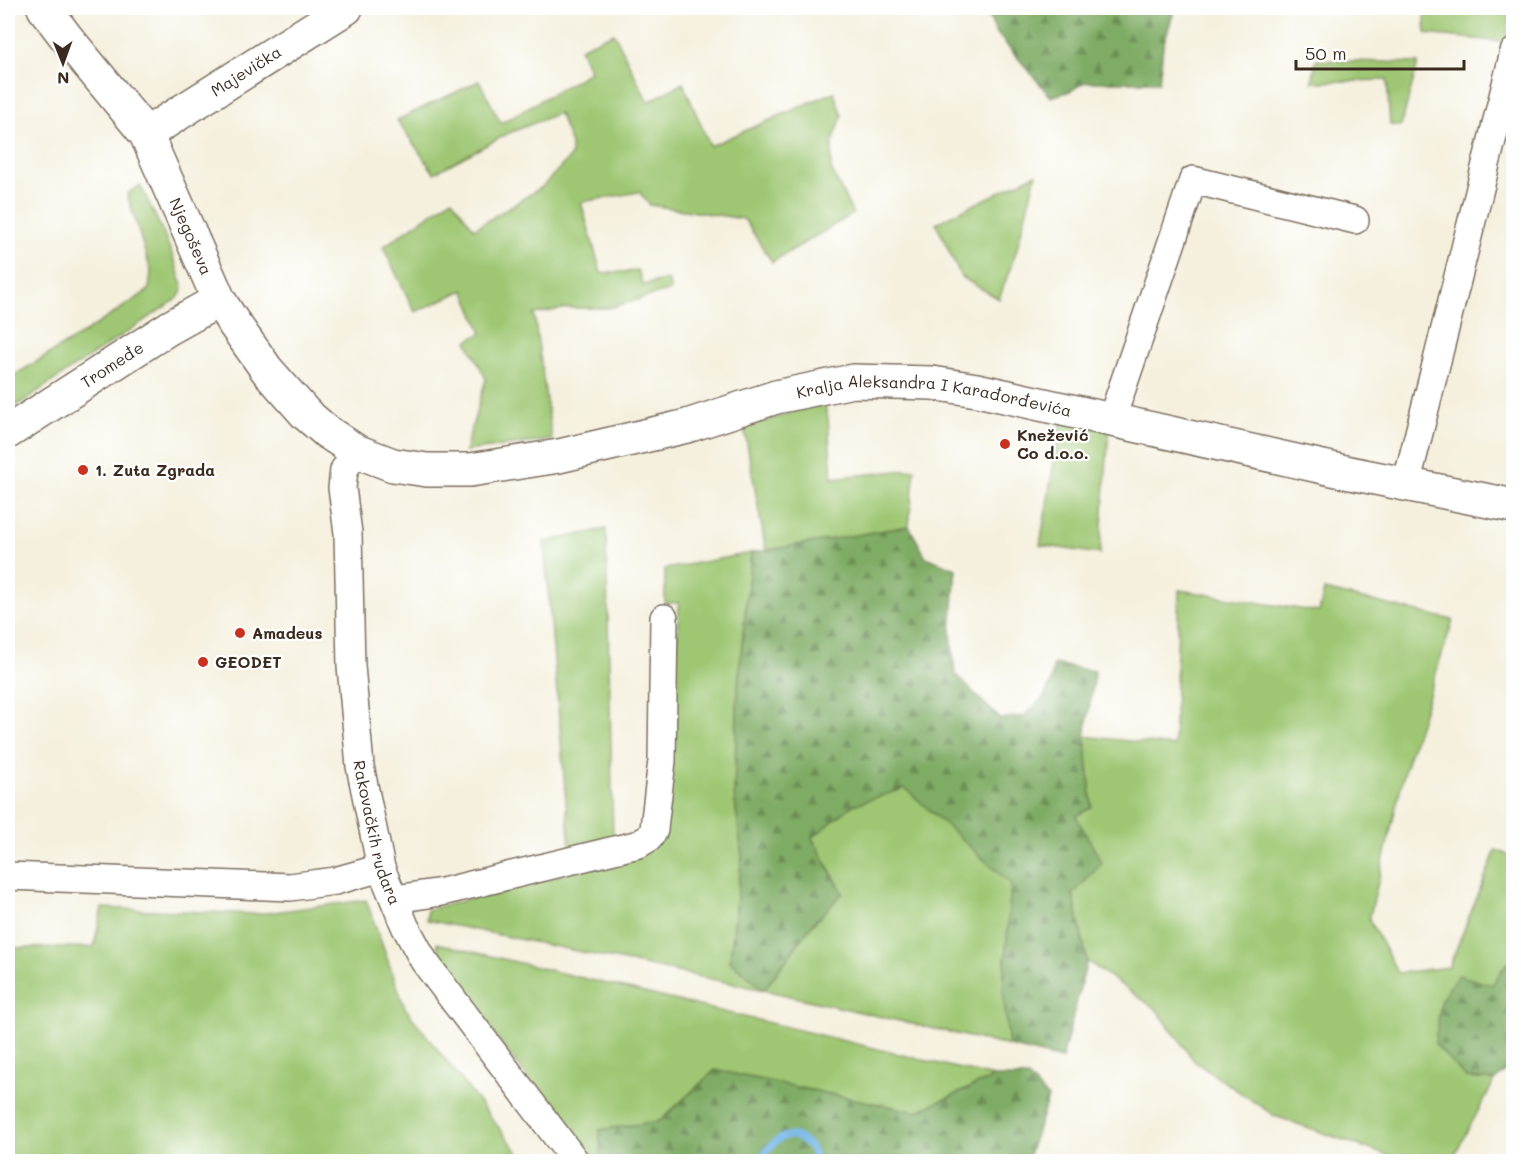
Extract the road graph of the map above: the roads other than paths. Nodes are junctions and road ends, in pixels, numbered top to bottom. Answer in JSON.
{"nodes":[{"id":1,"x":45,"y":8,"type":"edge"},
{"id":2,"x":346,"y":8,"type":"edge"},
{"id":3,"x":1514,"y":52,"type":"edge"},
{"id":4,"x":146,"y":134,"type":"junction"},
{"id":5,"x":1355,"y":220,"type":"dead end"},
{"id":6,"x":219,"y":300,"type":"junction"},
{"id":7,"x":1111,"y":421,"type":"junction"},
{"id":8,"x":8,"y":432,"type":"edge"},
{"id":9,"x":356,"y":451,"type":"junction"},
{"id":10,"x":1406,"y":485,"type":"junction"},
{"id":11,"x":1514,"y":506,"type":"edge"},
{"id":12,"x":664,"y":618,"type":"dead end"},
{"id":13,"x":381,"y":868,"type":"junction"},
{"id":14,"x":8,"y":876,"type":"edge"},
{"id":15,"x":395,"y":899,"type":"junction"},
{"id":16,"x":576,"y":1161,"type":"edge"}],
"edges":[{"from":1,"to":4,"type":"street","name":"Njegoševa"},
{"from":2,"to":4,"type":"street","name":"Majevička"},
{"from":3,"to":10,"type":"street"},
{"from":4,"to":6,"type":"street","name":"Njegoševa"},
{"from":5,"to":7,"type":"street"},
{"from":6,"to":8,"type":"street","name":"Tromeđe"},
{"from":6,"to":9,"type":"street","name":"Njegoševa"},
{"from":7,"to":9,"type":"street","name":"Kralja Aleksandra I Karađorđevića"},
{"from":7,"to":10,"type":"street","name":"Kralja Aleksandra I Karađorđevića"},
{"from":9,"to":13,"type":"street","name":"Rakovačkih rudara"},
{"from":10,"to":11,"type":"street","name":"Kralja Aleksandra I Karađorđevića"},
{"from":12,"to":15,"type":"street"},
{"from":13,"to":14,"type":"street"},
{"from":13,"to":15,"type":"street","name":"Rakovačkih rudara"},
{"from":15,"to":16,"type":"street","name":"Rakovačkih rudara"}]}
